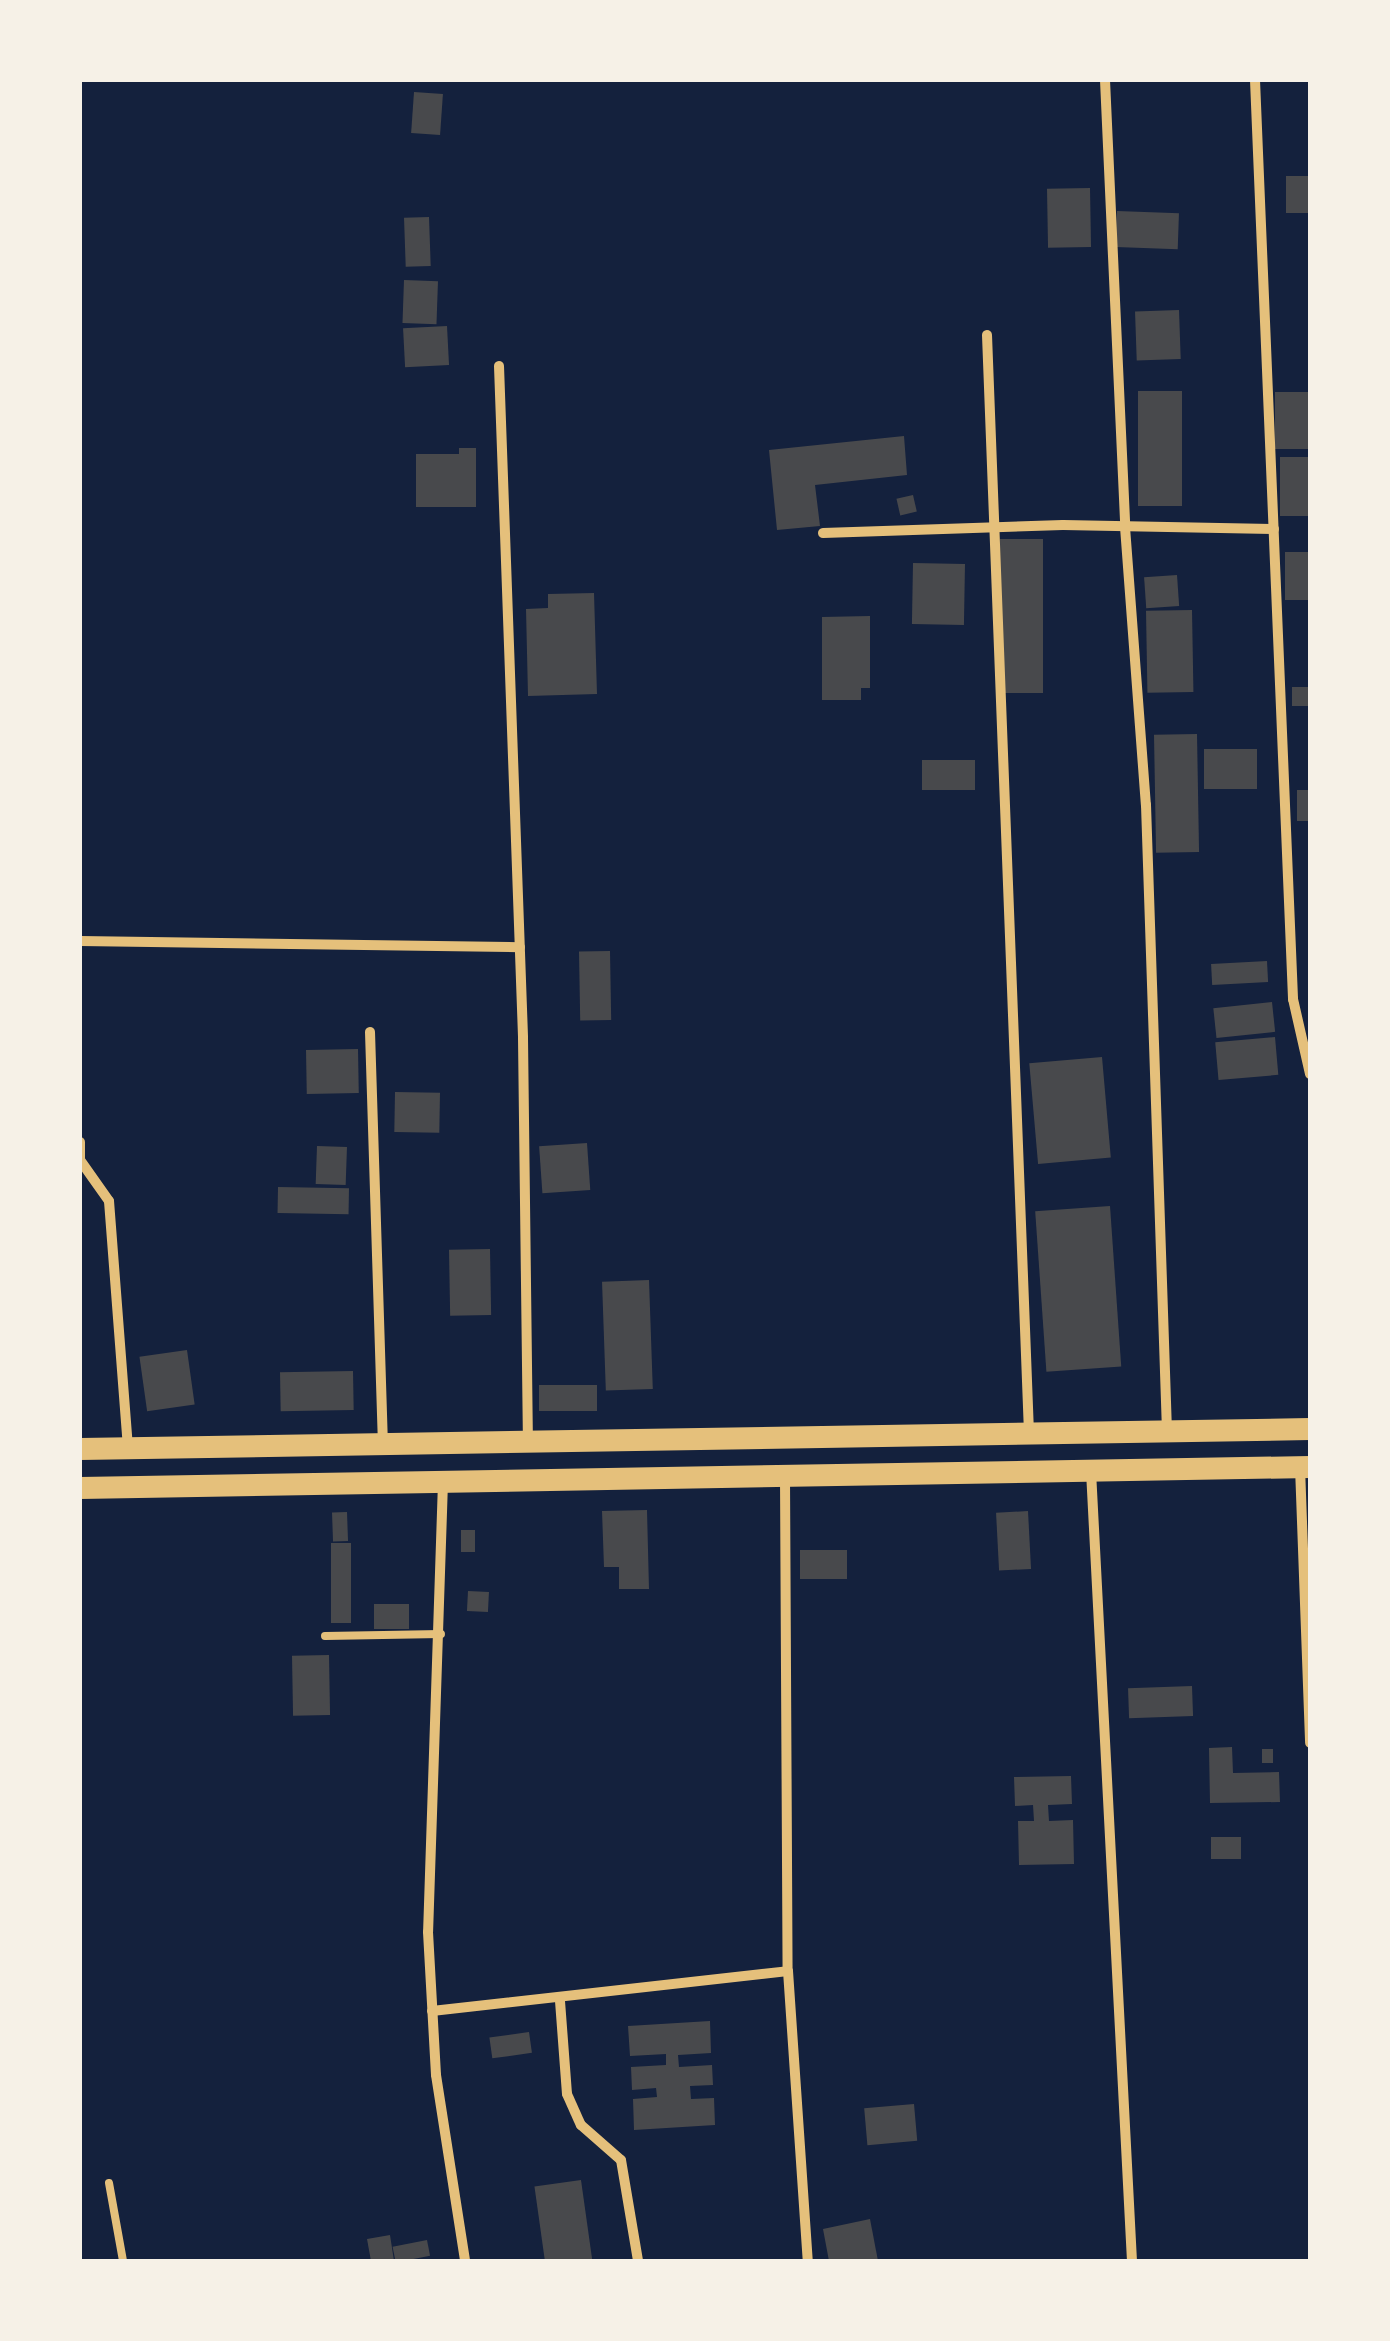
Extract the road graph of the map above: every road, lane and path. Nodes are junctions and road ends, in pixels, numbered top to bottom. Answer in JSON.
{"nodes":[{"id":1,"x":1105,"y":80,"type":"edge"},
{"id":2,"x":1255,"y":80,"type":"edge"},
{"id":3,"x":987,"y":335,"type":"dead end"},
{"id":4,"x":499,"y":366,"type":"dead end"},
{"id":5,"x":1125,"y":528,"type":"junction"},
{"id":6,"x":992,"y":529,"type":"junction"},
{"id":7,"x":1274,"y":529,"type":"junction"},
{"id":8,"x":823,"y":533,"type":"dead end"},
{"id":9,"x":80,"y":941,"type":"edge"},
{"id":10,"x":520,"y":947,"type":"junction"},
{"id":11,"x":1304,"y":1028,"type":"edge"},
{"id":12,"x":370,"y":1032,"type":"dead end"},
{"id":13,"x":1310,"y":1074,"type":"edge"},
{"id":14,"x":80,"y":1142,"type":"edge"},
{"id":15,"x":1310,"y":1430,"type":"edge"},
{"id":16,"x":1167,"y":1432,"type":"junction"},
{"id":17,"x":1029,"y":1434,"type":"junction"},
{"id":18,"x":528,"y":1442,"type":"junction"},
{"id":19,"x":382,"y":1444,"type":"junction"},
{"id":20,"x":128,"y":1448,"type":"junction"},
{"id":21,"x":80,"y":1449,"type":"edge"},
{"id":22,"x":1305,"y":1467,"type":"edge"},
{"id":23,"x":1092,"y":1471,"type":"junction"},
{"id":24,"x":785,"y":1476,"type":"junction"},
{"id":25,"x":443,"y":1481,"type":"junction"},
{"id":26,"x":80,"y":1488,"type":"edge"},
{"id":27,"x":443,"y":1634,"type":"junction"},
{"id":28,"x":326,"y":1636,"type":"dead end"},
{"id":29,"x":1310,"y":1743,"type":"edge"},
{"id":30,"x":788,"y":1971,"type":"junction"},
{"id":31,"x":560,"y":2001,"type":"junction"},
{"id":32,"x":432,"y":2011,"type":"junction"},
{"id":33,"x":109,"y":2183,"type":"dead end"},
{"id":34,"x":123,"y":2261,"type":"edge"},
{"id":35,"x":465,"y":2261,"type":"edge"},
{"id":36,"x":638,"y":2261,"type":"edge"},
{"id":37,"x":808,"y":2261,"type":"edge"},
{"id":38,"x":1132,"y":2261,"type":"edge"}],
"edges":[{"from":1,"to":5,"type":"street"},
{"from":2,"to":7,"type":"street"},
{"from":3,"to":6,"type":"street"},
{"from":4,"to":10,"type":"street"},
{"from":5,"to":6,"type":"street"},
{"from":5,"to":7,"type":"street"},
{"from":5,"to":16,"type":"street"},
{"from":6,"to":8,"type":"street"},
{"from":6,"to":17,"type":"street"},
{"from":7,"to":11,"type":"street"},
{"from":9,"to":10,"type":"street"},
{"from":10,"to":18,"type":"street"},
{"from":11,"to":13,"type":"street"},
{"from":12,"to":19,"type":"street"},
{"from":14,"to":20,"type":"street"},
{"from":15,"to":16,"type":"main road"},
{"from":16,"to":17,"type":"main road"},
{"from":17,"to":18,"type":"main road"},
{"from":18,"to":19,"type":"main road"},
{"from":19,"to":20,"type":"main road"},
{"from":20,"to":21,"type":"main road"},
{"from":22,"to":23,"type":"main road"},
{"from":22,"to":29,"type":"street"},
{"from":23,"to":24,"type":"main road"},
{"from":23,"to":38,"type":"street"},
{"from":24,"to":25,"type":"main road"},
{"from":24,"to":30,"type":"street"},
{"from":25,"to":26,"type":"main road"},
{"from":25,"to":27,"type":"street"},
{"from":27,"to":28,"type":"lane"},
{"from":27,"to":32,"type":"street"},
{"from":30,"to":31,"type":"street"},
{"from":30,"to":37,"type":"street"},
{"from":31,"to":32,"type":"street"},
{"from":31,"to":36,"type":"street"},
{"from":32,"to":35,"type":"street"},
{"from":33,"to":34,"type":"lane"}]}
